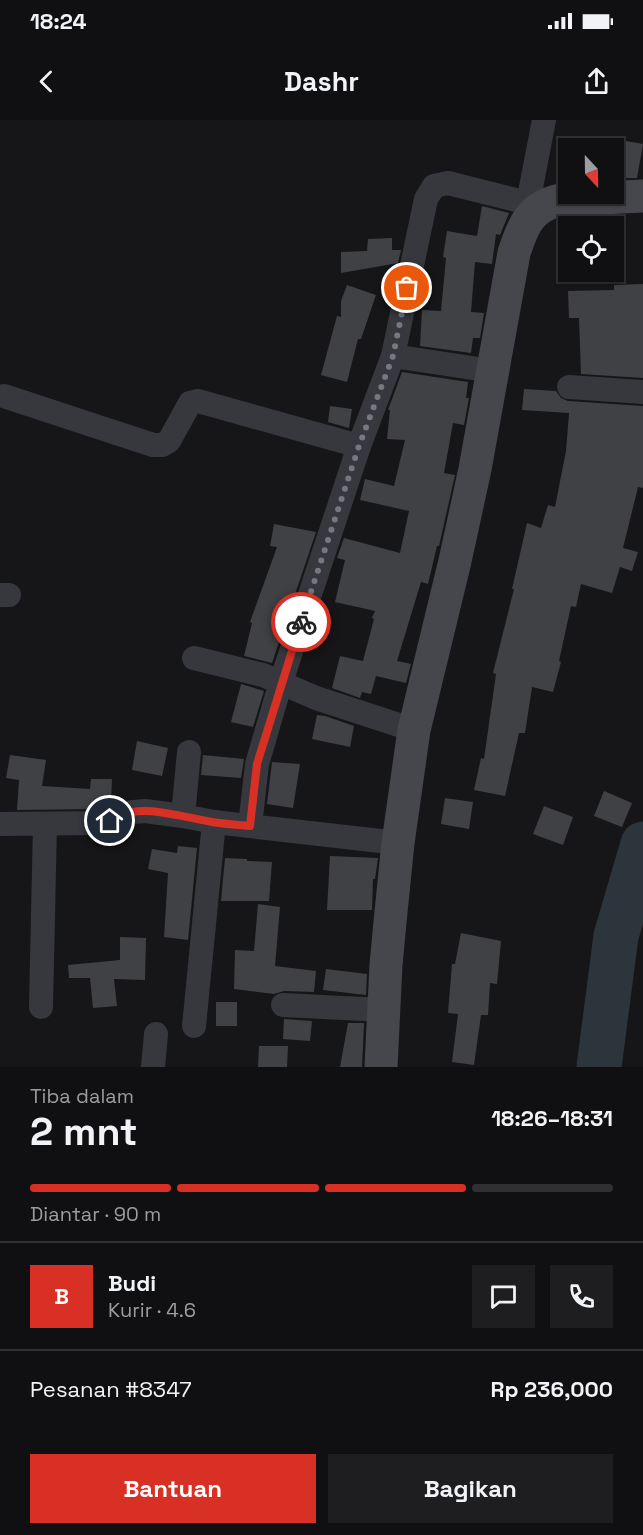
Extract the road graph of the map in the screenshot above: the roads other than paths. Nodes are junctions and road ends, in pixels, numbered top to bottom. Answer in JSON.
{"nodes":[{"id":1,"x":544,"y":120,"type":"edge"},
{"id":2,"x":643,"y":196,"type":"edge"},
{"id":3,"x":533,"y":206,"type":"junction"},
{"id":4,"x":393,"y":356,"type":"junction"},
{"id":5,"x":492,"y":371,"type":"junction"},
{"id":6,"x":569,"y":387,"type":"dead end"},
{"id":7,"x":643,"y":392,"type":"edge"},
{"id":8,"x":4,"y":396,"type":"dead end"},
{"id":9,"x":359,"y":446,"type":"junction"},
{"id":10,"x":194,"y":658,"type":"dead end"},
{"id":11,"x":281,"y":682,"type":"junction"},
{"id":12,"x":414,"y":730,"type":"junction"},
{"id":13,"x":189,"y":752,"type":"dead end"},
{"id":14,"x":183,"y":816,"type":"junction"},
{"id":15,"x":214,"y":822,"type":"junction"},
{"id":16,"x":0,"y":824,"type":"edge"},
{"id":17,"x":45,"y":824,"type":"junction"},
{"id":18,"x":250,"y":826,"type":"junction"},
{"id":19,"x":398,"y":843,"type":"junction"},
{"id":20,"x":283,"y":1005,"type":"dead end"},
{"id":21,"x":41,"y":1006,"type":"dead end"},
{"id":22,"x":384,"y":1010,"type":"junction"},
{"id":23,"x":194,"y":1026,"type":"dead end"},
{"id":24,"x":156,"y":1034,"type":"dead end"},
{"id":25,"x":153,"y":1067,"type":"edge"},
{"id":26,"x":381,"y":1067,"type":"edge"}],
"edges":[{"from":1,"to":3,"type":"street"},
{"from":2,"to":3,"type":"street"},
{"from":3,"to":4,"type":"street"},
{"from":3,"to":5,"type":"street"},
{"from":4,"to":5,"type":"street"},
{"from":4,"to":9,"type":"street"},
{"from":5,"to":12,"type":"street"},
{"from":6,"to":7,"type":"street"},
{"from":8,"to":9,"type":"street"},
{"from":9,"to":11,"type":"street"},
{"from":10,"to":11,"type":"street"},
{"from":11,"to":12,"type":"street"},
{"from":11,"to":18,"type":"street"},
{"from":12,"to":19,"type":"street"},
{"from":13,"to":14,"type":"street"},
{"from":14,"to":15,"type":"street"},
{"from":14,"to":17,"type":"street"},
{"from":15,"to":18,"type":"street"},
{"from":15,"to":23,"type":"street"},
{"from":16,"to":17,"type":"street"},
{"from":17,"to":21,"type":"street"},
{"from":18,"to":19,"type":"street"},
{"from":19,"to":22,"type":"street"},
{"from":20,"to":22,"type":"street"},
{"from":22,"to":26,"type":"street"},
{"from":24,"to":25,"type":"street"}]}
